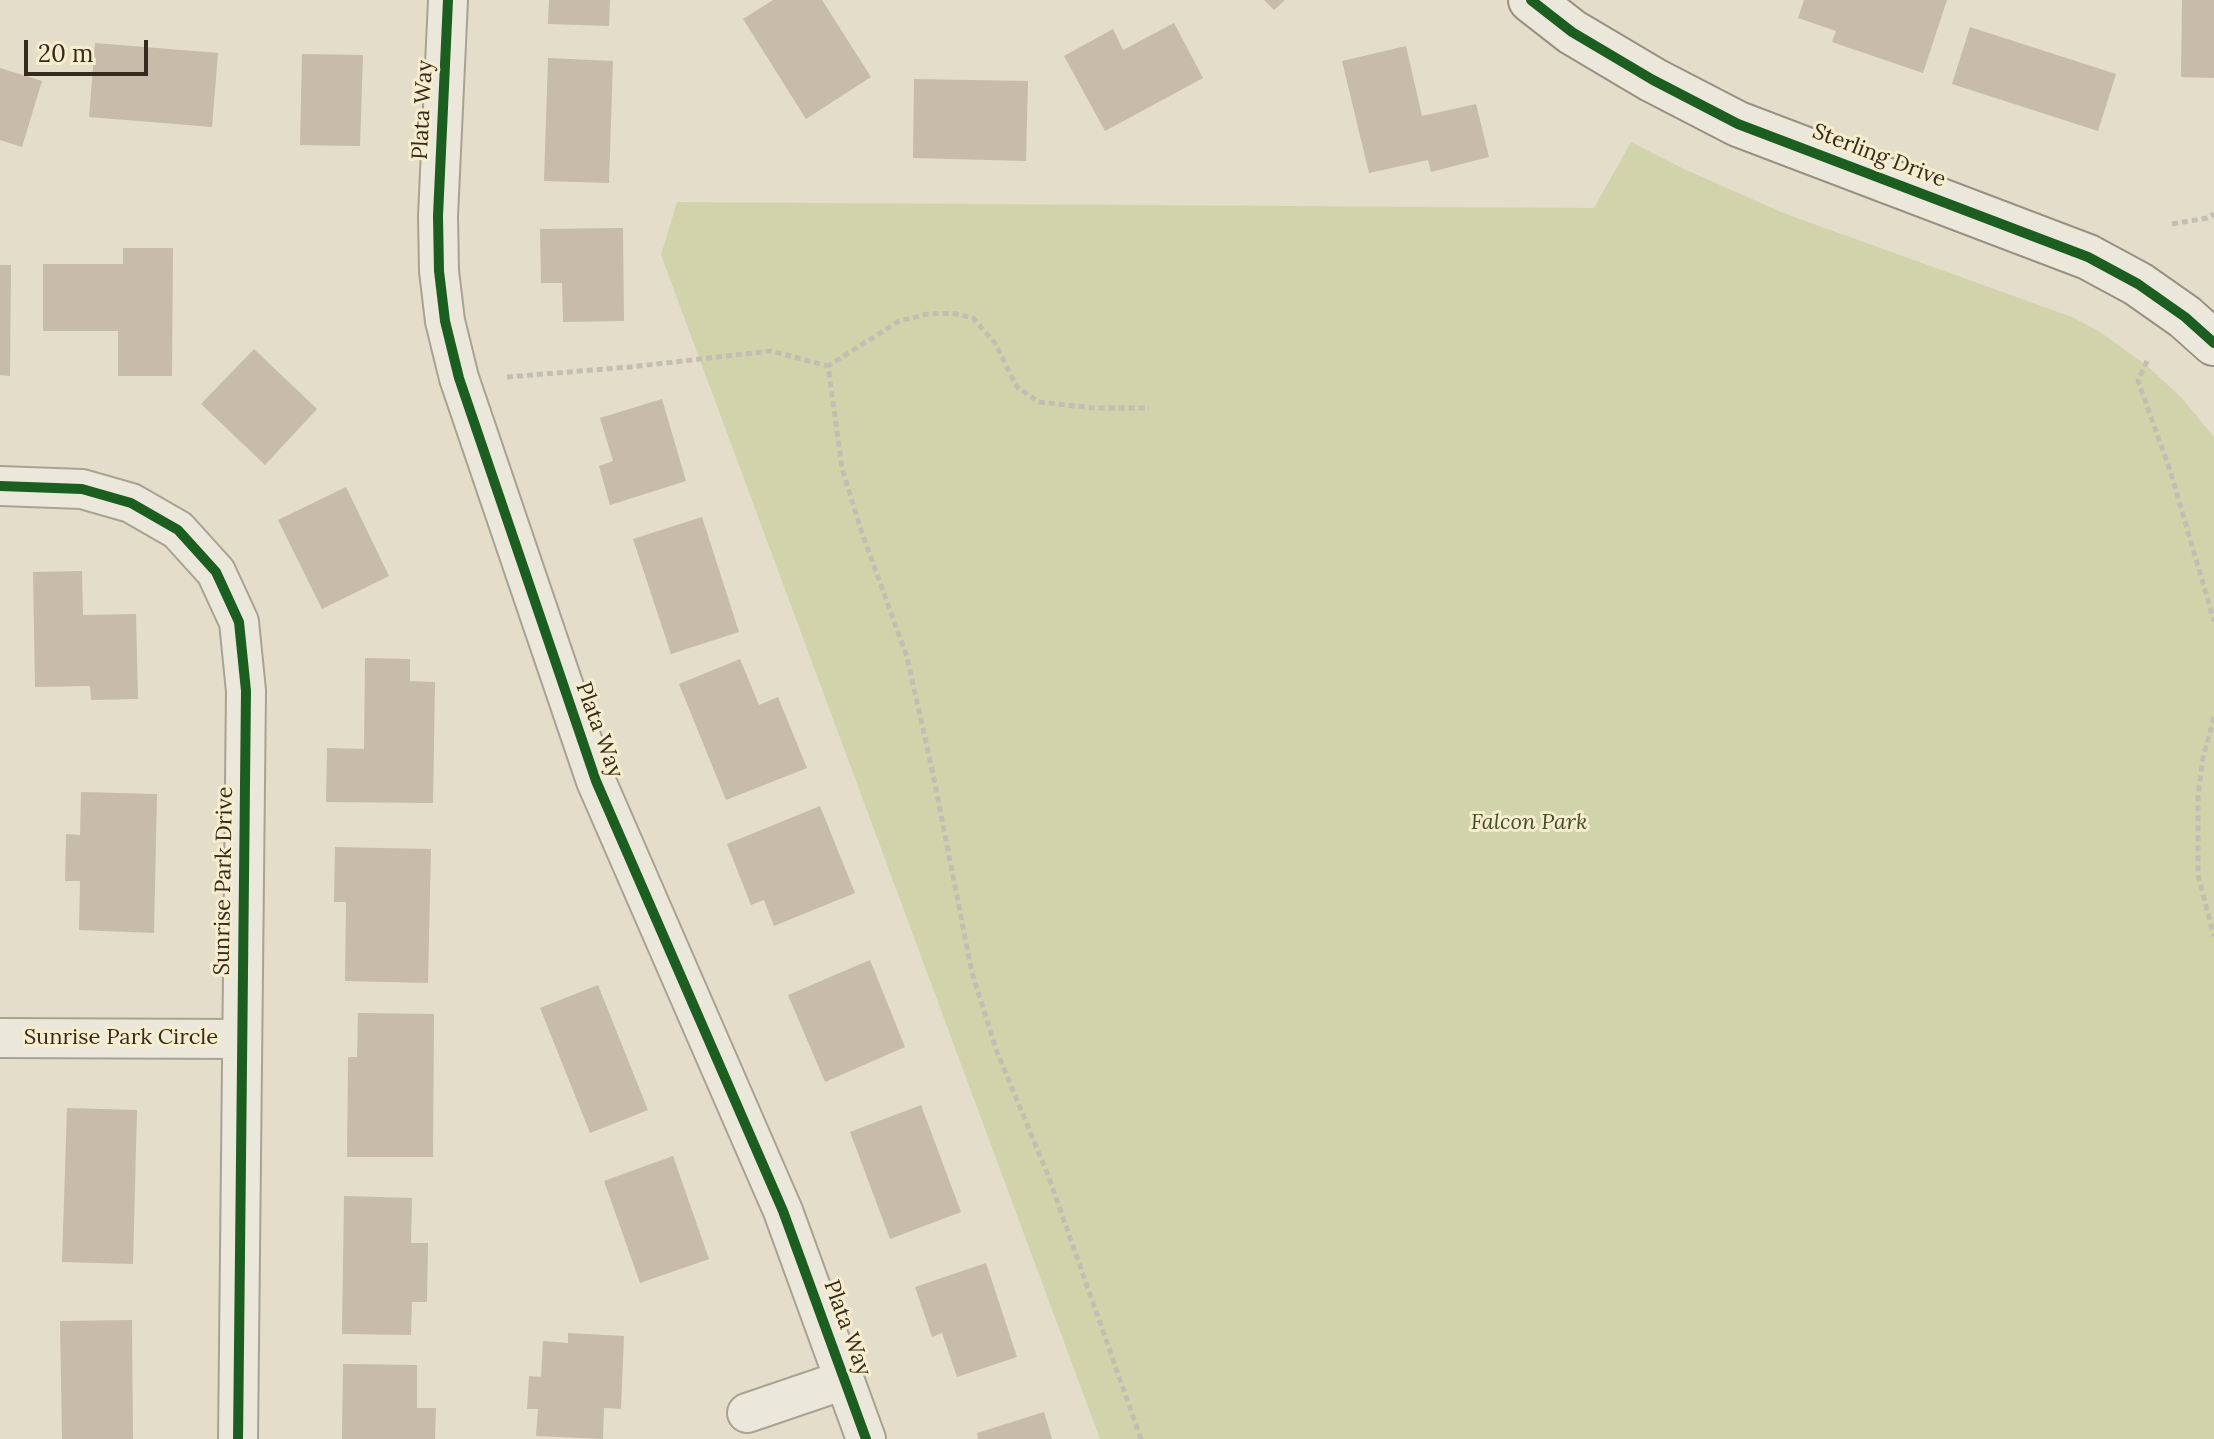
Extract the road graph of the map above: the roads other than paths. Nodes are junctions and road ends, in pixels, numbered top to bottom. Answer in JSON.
{"nodes":[{"id":1,"x":448,"y":0,"type":"edge"},
{"id":2,"x":1531,"y":0,"type":"edge"},
{"id":3,"x":2214,"y":343,"type":"edge"},
{"id":4,"x":0,"y":486,"type":"edge"},
{"id":5,"x":0,"y":1038,"type":"edge"},
{"id":6,"x":242,"y":1039,"type":"junction"},
{"id":7,"x":844,"y":1380,"type":"junction"},
{"id":8,"x":747,"y":1413,"type":"dead end"},
{"id":9,"x":238,"y":1439,"type":"edge"},
{"id":10,"x":866,"y":1439,"type":"edge"}],
"edges":[{"from":1,"to":7,"type":"street","name":"Plata Way"},
{"from":2,"to":3,"type":"street","name":"Sterling Drive"},
{"from":4,"to":6,"type":"street","name":"Sunrise Park Drive"},
{"from":5,"to":6,"type":"street","name":"Sunrise Park Circle"},
{"from":6,"to":9,"type":"street","name":"Sunrise Park Drive"},
{"from":7,"to":8,"type":"street","name":"Plata Way"},
{"from":7,"to":10,"type":"street","name":"Plata Way"}]}
